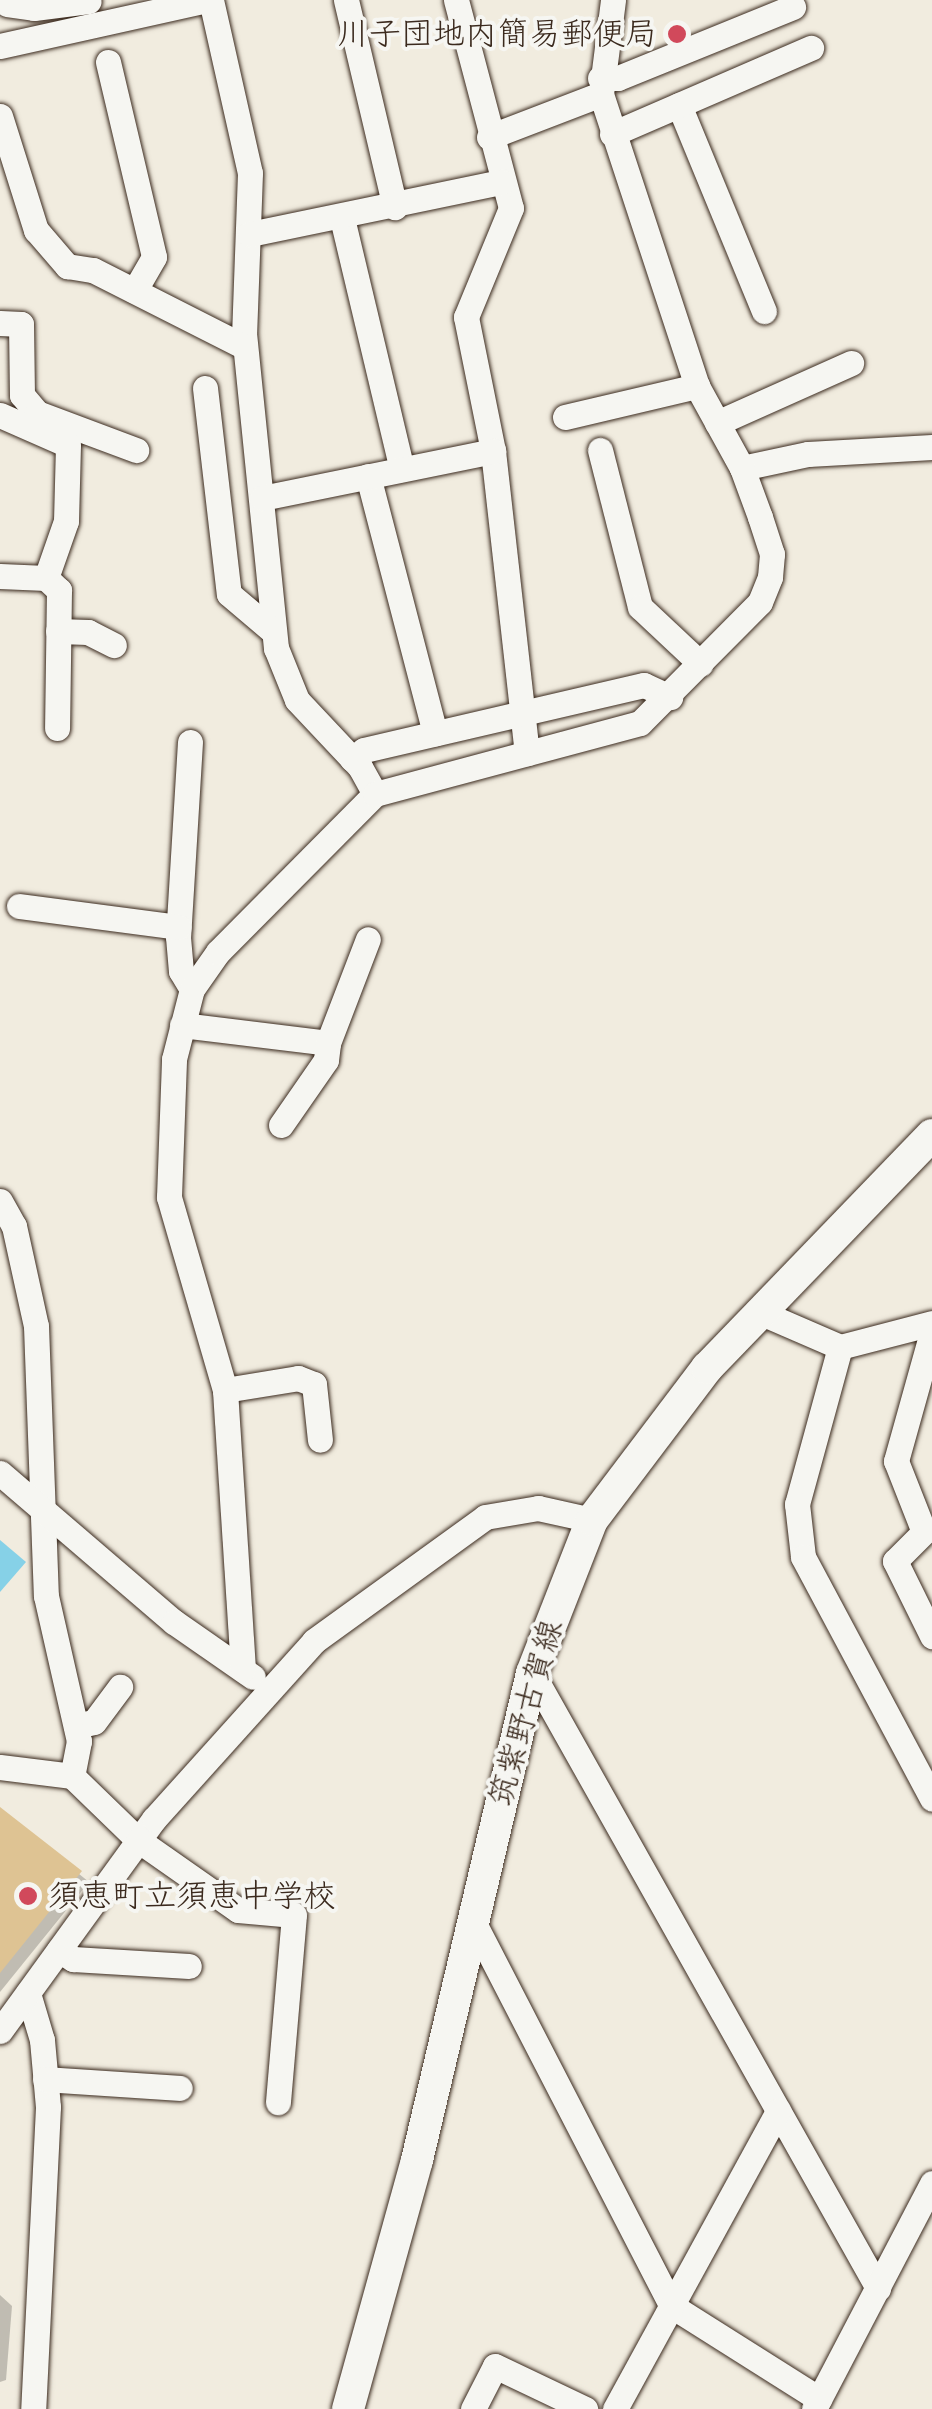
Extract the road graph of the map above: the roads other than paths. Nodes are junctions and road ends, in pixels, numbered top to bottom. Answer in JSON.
{"nodes":[{"id":1,"x":209,"y":0,"type":"edge"},
{"id":2,"x":346,"y":0,"type":"edge"},
{"id":3,"x":456,"y":0,"type":"edge"},
{"id":4,"x":613,"y":0,"type":"edge"},
{"id":5,"x":7,"y":4,"type":"dead end"},
{"id":6,"x":792,"y":7,"type":"dead end"},
{"id":7,"x":137,"y":8,"type":"edge"},
{"id":8,"x":91,"y":9,"type":"edge"},
{"id":9,"x":0,"y":46,"type":"edge"},
{"id":10,"x":811,"y":48,"type":"dead end"},
{"id":11,"x":108,"y":62,"type":"dead end"},
{"id":12,"x":601,"y":86,"type":"junction"},
{"id":13,"x":679,"y":105,"type":"junction"},
{"id":14,"x":0,"y":116,"type":"edge"},
{"id":15,"x":612,"y":134,"type":"junction"},
{"id":16,"x":489,"y":137,"type":"junction"},
{"id":17,"x":502,"y":182,"type":"junction"},
{"id":18,"x":395,"y":206,"type":"junction"},
{"id":19,"x":342,"y":218,"type":"junction"},
{"id":20,"x":250,"y":234,"type":"junction"},
{"id":21,"x":134,"y":292,"type":"junction"},
{"id":22,"x":764,"y":311,"type":"dead end"},
{"id":23,"x":0,"y":323,"type":"edge"},
{"id":24,"x":245,"y":347,"type":"junction"},
{"id":25,"x":851,"y":364,"type":"dead end"},
{"id":26,"x":697,"y":386,"type":"junction"},
{"id":27,"x":205,"y":388,"type":"dead end"},
{"id":28,"x":0,"y":416,"type":"edge"},
{"id":29,"x":565,"y":417,"type":"dead end"},
{"id":30,"x":717,"y":422,"type":"junction"},
{"id":31,"x":932,"y":447,"type":"edge"},
{"id":32,"x":136,"y":450,"type":"dead end"},
{"id":33,"x":492,"y":450,"type":"junction"},
{"id":34,"x":600,"y":450,"type":"dead end"},
{"id":35,"x":742,"y":468,"type":"junction"},
{"id":36,"x":402,"y":469,"type":"junction"},
{"id":37,"x":368,"y":476,"type":"junction"},
{"id":38,"x":262,"y":498,"type":"junction"},
{"id":39,"x":0,"y":576,"type":"edge"},
{"id":40,"x":46,"y":578,"type":"junction"},
{"id":41,"x":58,"y":631,"type":"junction"},
{"id":42,"x":274,"y":632,"type":"junction"},
{"id":43,"x":114,"y":645,"type":"dead end"},
{"id":44,"x":701,"y":664,"type":"junction"},
{"id":45,"x":670,"y":697,"type":"junction"},
{"id":46,"x":522,"y":711,"type":"junction"},
{"id":47,"x":57,"y":728,"type":"dead end"},
{"id":48,"x":435,"y":733,"type":"junction"},
{"id":49,"x":190,"y":742,"type":"dead end"},
{"id":50,"x":527,"y":753,"type":"junction"},
{"id":51,"x":352,"y":759,"type":"junction"},
{"id":52,"x":374,"y":794,"type":"junction"},
{"id":53,"x":19,"y":906,"type":"dead end"},
{"id":54,"x":179,"y":927,"type":"junction"},
{"id":55,"x":368,"y":940,"type":"dead end"},
{"id":56,"x":192,"y":989,"type":"junction"},
{"id":57,"x":182,"y":1025,"type":"junction"},
{"id":58,"x":328,"y":1043,"type":"junction"},
{"id":59,"x":281,"y":1125,"type":"dead end"},
{"id":60,"x":932,"y":1135,"type":"edge"},
{"id":61,"x":0,"y":1201,"type":"edge"},
{"id":62,"x":757,"y":1311,"type":"junction"},
{"id":63,"x":932,"y":1324,"type":"edge"},
{"id":64,"x":932,"y":1332,"type":"edge"},
{"id":65,"x":840,"y":1347,"type":"junction"},
{"id":66,"x":225,"y":1390,"type":"junction"},
{"id":67,"x":320,"y":1440,"type":"dead end"},
{"id":68,"x":0,"y":1474,"type":"edge"},
{"id":69,"x":46,"y":1514,"type":"junction"},
{"id":70,"x":592,"y":1520,"type":"junction"},
{"id":71,"x":928,"y":1532,"type":"edge"},
{"id":72,"x":932,"y":1636,"type":"edge"},
{"id":73,"x":243,"y":1669,"type":"junction"},
{"id":74,"x":532,"y":1673,"type":"junction"},
{"id":75,"x":120,"y":1687,"type":"dead end"},
{"id":76,"x":267,"y":1690,"type":"junction"},
{"id":77,"x":76,"y":1726,"type":"junction"},
{"id":78,"x":0,"y":1768,"type":"edge"},
{"id":79,"x":72,"y":1776,"type":"junction"},
{"id":80,"x":932,"y":1800,"type":"edge"},
{"id":81,"x":138,"y":1840,"type":"junction"},
{"id":82,"x":476,"y":1925,"type":"junction"},
{"id":83,"x":59,"y":1950,"type":"junction"},
{"id":84,"x":189,"y":1966,"type":"dead end"},
{"id":85,"x":28,"y":1993,"type":"junction"},
{"id":86,"x":0,"y":2030,"type":"edge"},
{"id":87,"x":45,"y":2079,"type":"junction"},
{"id":88,"x":180,"y":2088,"type":"dead end"},
{"id":89,"x":278,"y":2102,"type":"dead end"},
{"id":90,"x":778,"y":2111,"type":"junction"},
{"id":91,"x":932,"y":2183,"type":"edge"},
{"id":92,"x":878,"y":2288,"type":"junction"},
{"id":93,"x":672,"y":2306,"type":"junction"},
{"id":94,"x":816,"y":2404,"type":"edge"},
{"id":95,"x":33,"y":2409,"type":"edge"},
{"id":96,"x":348,"y":2409,"type":"edge"},
{"id":97,"x":473,"y":2409,"type":"edge"},
{"id":98,"x":585,"y":2409,"type":"edge"},
{"id":99,"x":616,"y":2409,"type":"edge"}],
"edges":[{"from":1,"to":7,"type":"street"},
{"from":1,"to":20,"type":"street"},
{"from":2,"to":18,"type":"street"},
{"from":3,"to":16,"type":"street"},
{"from":4,"to":12,"type":"street"},
{"from":5,"to":8,"type":"street"},
{"from":6,"to":12,"type":"street"},
{"from":7,"to":8,"type":"street"},
{"from":8,"to":9,"type":"street"},
{"from":10,"to":13,"type":"street"},
{"from":11,"to":21,"type":"street"},
{"from":12,"to":15,"type":"street"},
{"from":12,"to":16,"type":"street"},
{"from":13,"to":15,"type":"street"},
{"from":13,"to":22,"type":"street"},
{"from":14,"to":21,"type":"street"},
{"from":15,"to":26,"type":"street"},
{"from":16,"to":17,"type":"street"},
{"from":17,"to":18,"type":"street"},
{"from":17,"to":33,"type":"street"},
{"from":18,"to":19,"type":"street"},
{"from":19,"to":20,"type":"street"},
{"from":19,"to":36,"type":"street"},
{"from":20,"to":24,"type":"street"},
{"from":21,"to":24,"type":"street"},
{"from":23,"to":32,"type":"street"},
{"from":24,"to":38,"type":"street"},
{"from":25,"to":30,"type":"street"},
{"from":26,"to":29,"type":"street"},
{"from":26,"to":30,"type":"street"},
{"from":27,"to":42,"type":"street"},
{"from":28,"to":40,"type":"street"},
{"from":30,"to":35,"type":"street"},
{"from":31,"to":35,"type":"street"},
{"from":33,"to":36,"type":"street"},
{"from":33,"to":46,"type":"street"},
{"from":34,"to":44,"type":"street"},
{"from":35,"to":44,"type":"street"},
{"from":36,"to":37,"type":"street"},
{"from":37,"to":38,"type":"street"},
{"from":37,"to":48,"type":"street"},
{"from":38,"to":42,"type":"street"},
{"from":39,"to":40,"type":"street"},
{"from":40,"to":41,"type":"street"},
{"from":41,"to":43,"type":"street"},
{"from":41,"to":47,"type":"street"},
{"from":42,"to":51,"type":"street"},
{"from":44,"to":45,"type":"street"},
{"from":45,"to":46,"type":"street"},
{"from":45,"to":50,"type":"street"},
{"from":46,"to":48,"type":"street"},
{"from":46,"to":50,"type":"street"},
{"from":48,"to":51,"type":"street"},
{"from":49,"to":54,"type":"street"},
{"from":50,"to":52,"type":"street"},
{"from":51,"to":52,"type":"street"},
{"from":52,"to":56,"type":"street"},
{"from":53,"to":54,"type":"street"},
{"from":54,"to":56,"type":"street"},
{"from":55,"to":58,"type":"street"},
{"from":56,"to":57,"type":"street"},
{"from":57,"to":58,"type":"street"},
{"from":57,"to":66,"type":"street"},
{"from":58,"to":59,"type":"street"},
{"from":60,"to":62,"type":"main road","name":"筑紫野古賀線"},
{"from":61,"to":69,"type":"street"},
{"from":62,"to":65,"type":"street"},
{"from":62,"to":70,"type":"main road","name":"筑紫野古賀線"},
{"from":63,"to":65,"type":"street"},
{"from":64,"to":71,"type":"street"},
{"from":65,"to":80,"type":"street"},
{"from":66,"to":67,"type":"street"},
{"from":66,"to":73,"type":"street"},
{"from":68,"to":69,"type":"street"},
{"from":69,"to":73,"type":"street"},
{"from":69,"to":77,"type":"street"},
{"from":70,"to":74,"type":"main road","name":"筑紫野古賀線"},
{"from":70,"to":76,"type":"street"},
{"from":71,"to":72,"type":"street"},
{"from":73,"to":76,"type":"street"},
{"from":74,"to":82,"type":"main road","name":"筑紫野古賀線"},
{"from":74,"to":90,"type":"street"},
{"from":75,"to":77,"type":"street"},
{"from":76,"to":81,"type":"street"},
{"from":77,"to":79,"type":"street"},
{"from":78,"to":79,"type":"street"},
{"from":79,"to":81,"type":"street"},
{"from":81,"to":83,"type":"street"},
{"from":81,"to":89,"type":"street"},
{"from":82,"to":93,"type":"street"},
{"from":82,"to":96,"type":"main road","name":"筑紫野古賀線"},
{"from":83,"to":84,"type":"street"},
{"from":83,"to":85,"type":"street"},
{"from":85,"to":86,"type":"street"},
{"from":85,"to":87,"type":"street"},
{"from":87,"to":88,"type":"street"},
{"from":87,"to":95,"type":"street"},
{"from":90,"to":92,"type":"street"},
{"from":90,"to":93,"type":"street"},
{"from":91,"to":92,"type":"street"},
{"from":92,"to":94,"type":"street"},
{"from":93,"to":94,"type":"street"},
{"from":93,"to":99,"type":"street"},
{"from":97,"to":98,"type":"street"}]}
